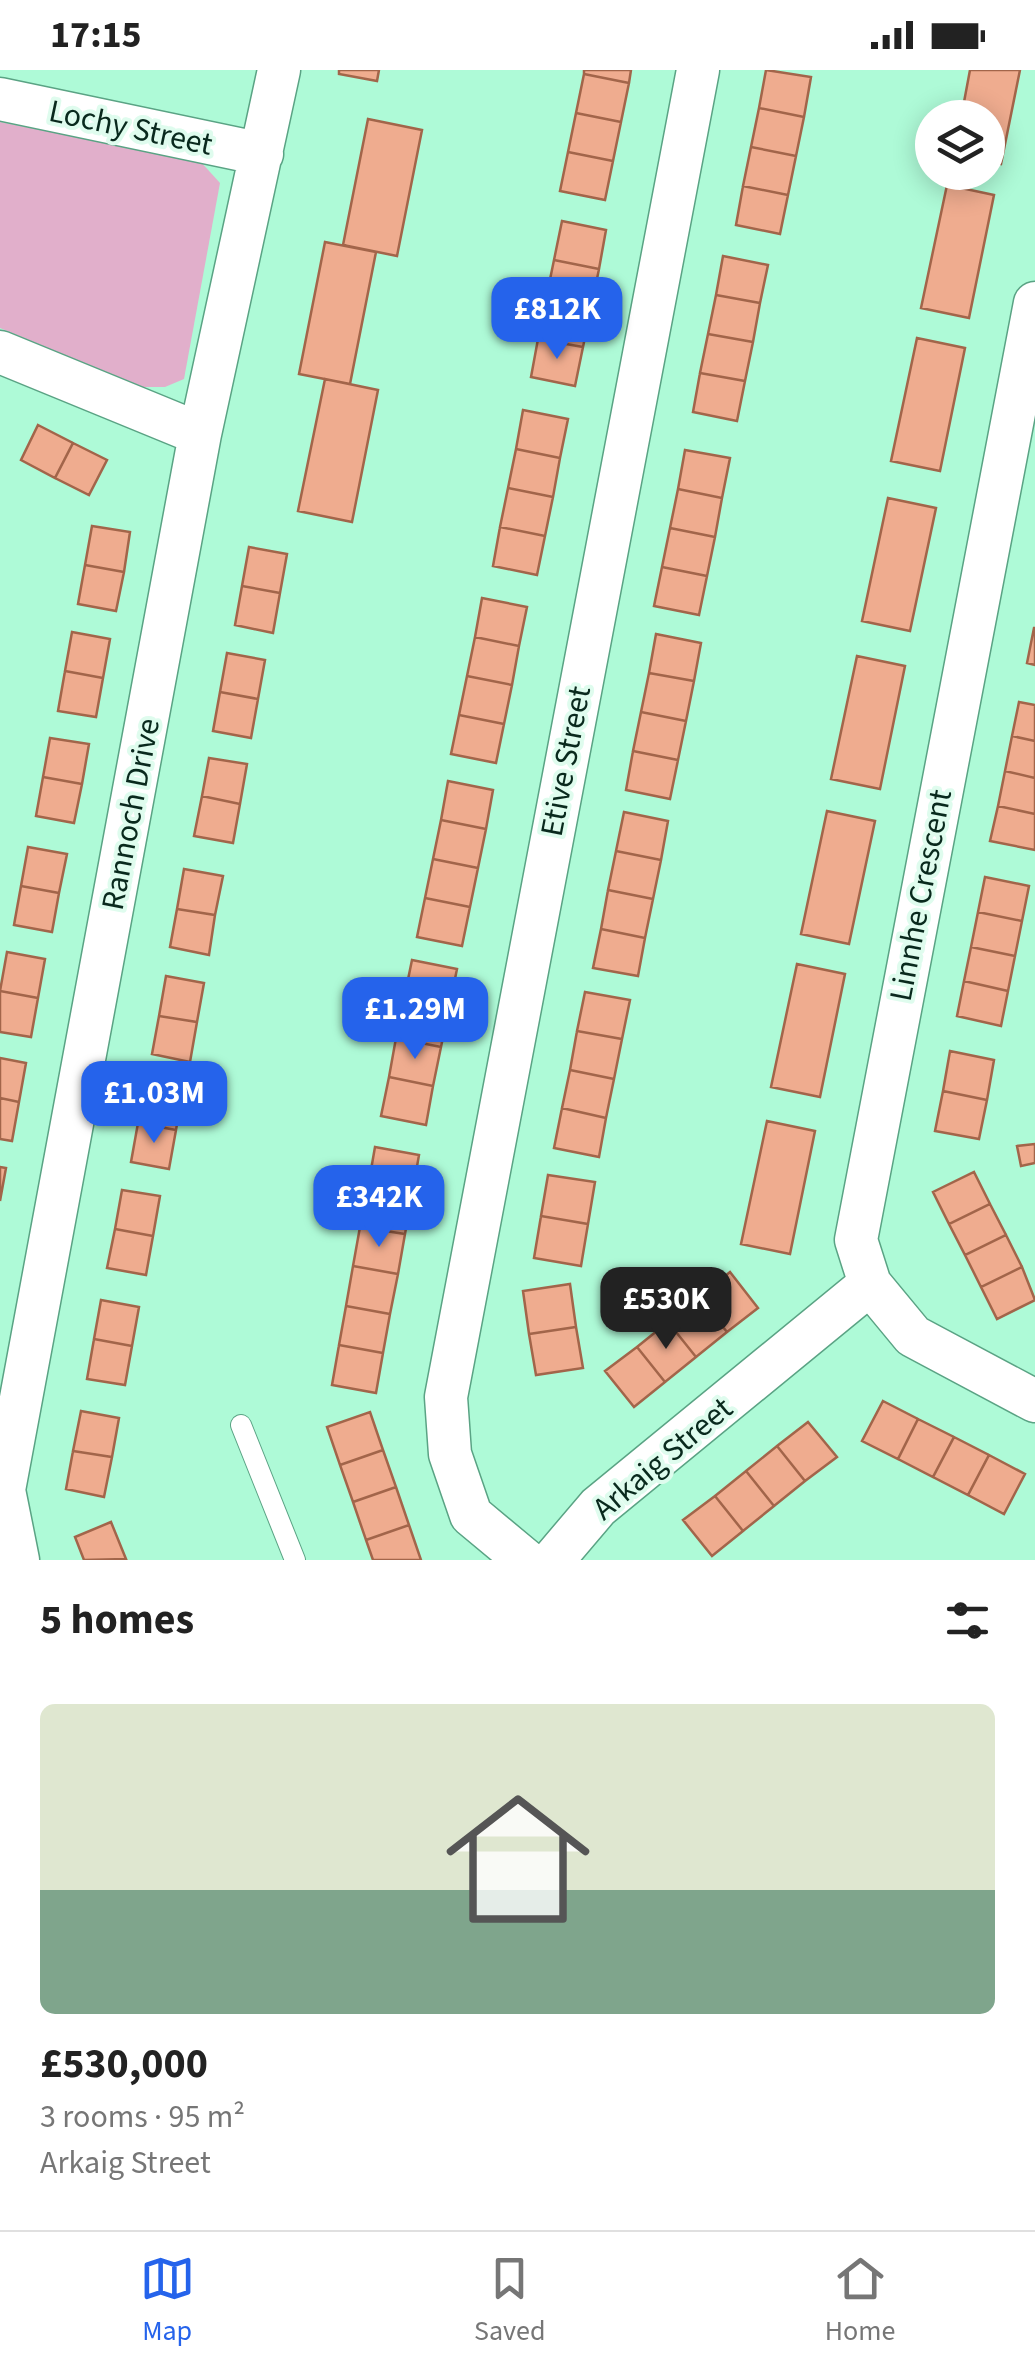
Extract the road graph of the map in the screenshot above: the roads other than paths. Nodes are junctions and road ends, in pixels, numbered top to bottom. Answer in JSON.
{"nodes":[{"id":1,"x":278,"y":70,"type":"edge"},
{"id":2,"x":698,"y":70,"type":"edge"},
{"id":3,"x":0,"y":99,"type":"edge"},
{"id":4,"x":262,"y":154,"type":"junction"},
{"id":5,"x":1035,"y":304,"type":"edge"},
{"id":6,"x":0,"y":352,"type":"edge"},
{"id":7,"x":200,"y":434,"type":"junction"},
{"id":8,"x":870,"y":1284,"type":"junction"},
{"id":9,"x":1035,"y":1401,"type":"edge"},
{"id":10,"x":241,"y":1425,"type":"dead end"},
{"id":11,"x":18,"y":1560,"type":"edge"},
{"id":12,"x":295,"y":1560,"type":"edge"},
{"id":13,"x":524,"y":1560,"type":"edge"},
{"id":14,"x":552,"y":1560,"type":"edge"}],
"edges":[{"from":1,"to":4,"type":"street","name":"Rannoch Drive"},
{"from":2,"to":13,"type":"street","name":"Etive Street"},
{"from":3,"to":4,"type":"street","name":"Lochy Street"},
{"from":4,"to":7,"type":"street","name":"Rannoch Drive"},
{"from":5,"to":8,"type":"street","name":"Linnhe Crescent"},
{"from":6,"to":7,"type":"street"},
{"from":7,"to":11,"type":"street","name":"Rannoch Drive"},
{"from":8,"to":9,"type":"street","name":"Linnhe Crescent"},
{"from":8,"to":14,"type":"street","name":"Arkaig Street"},
{"from":10,"to":12,"type":"lane"}]}
